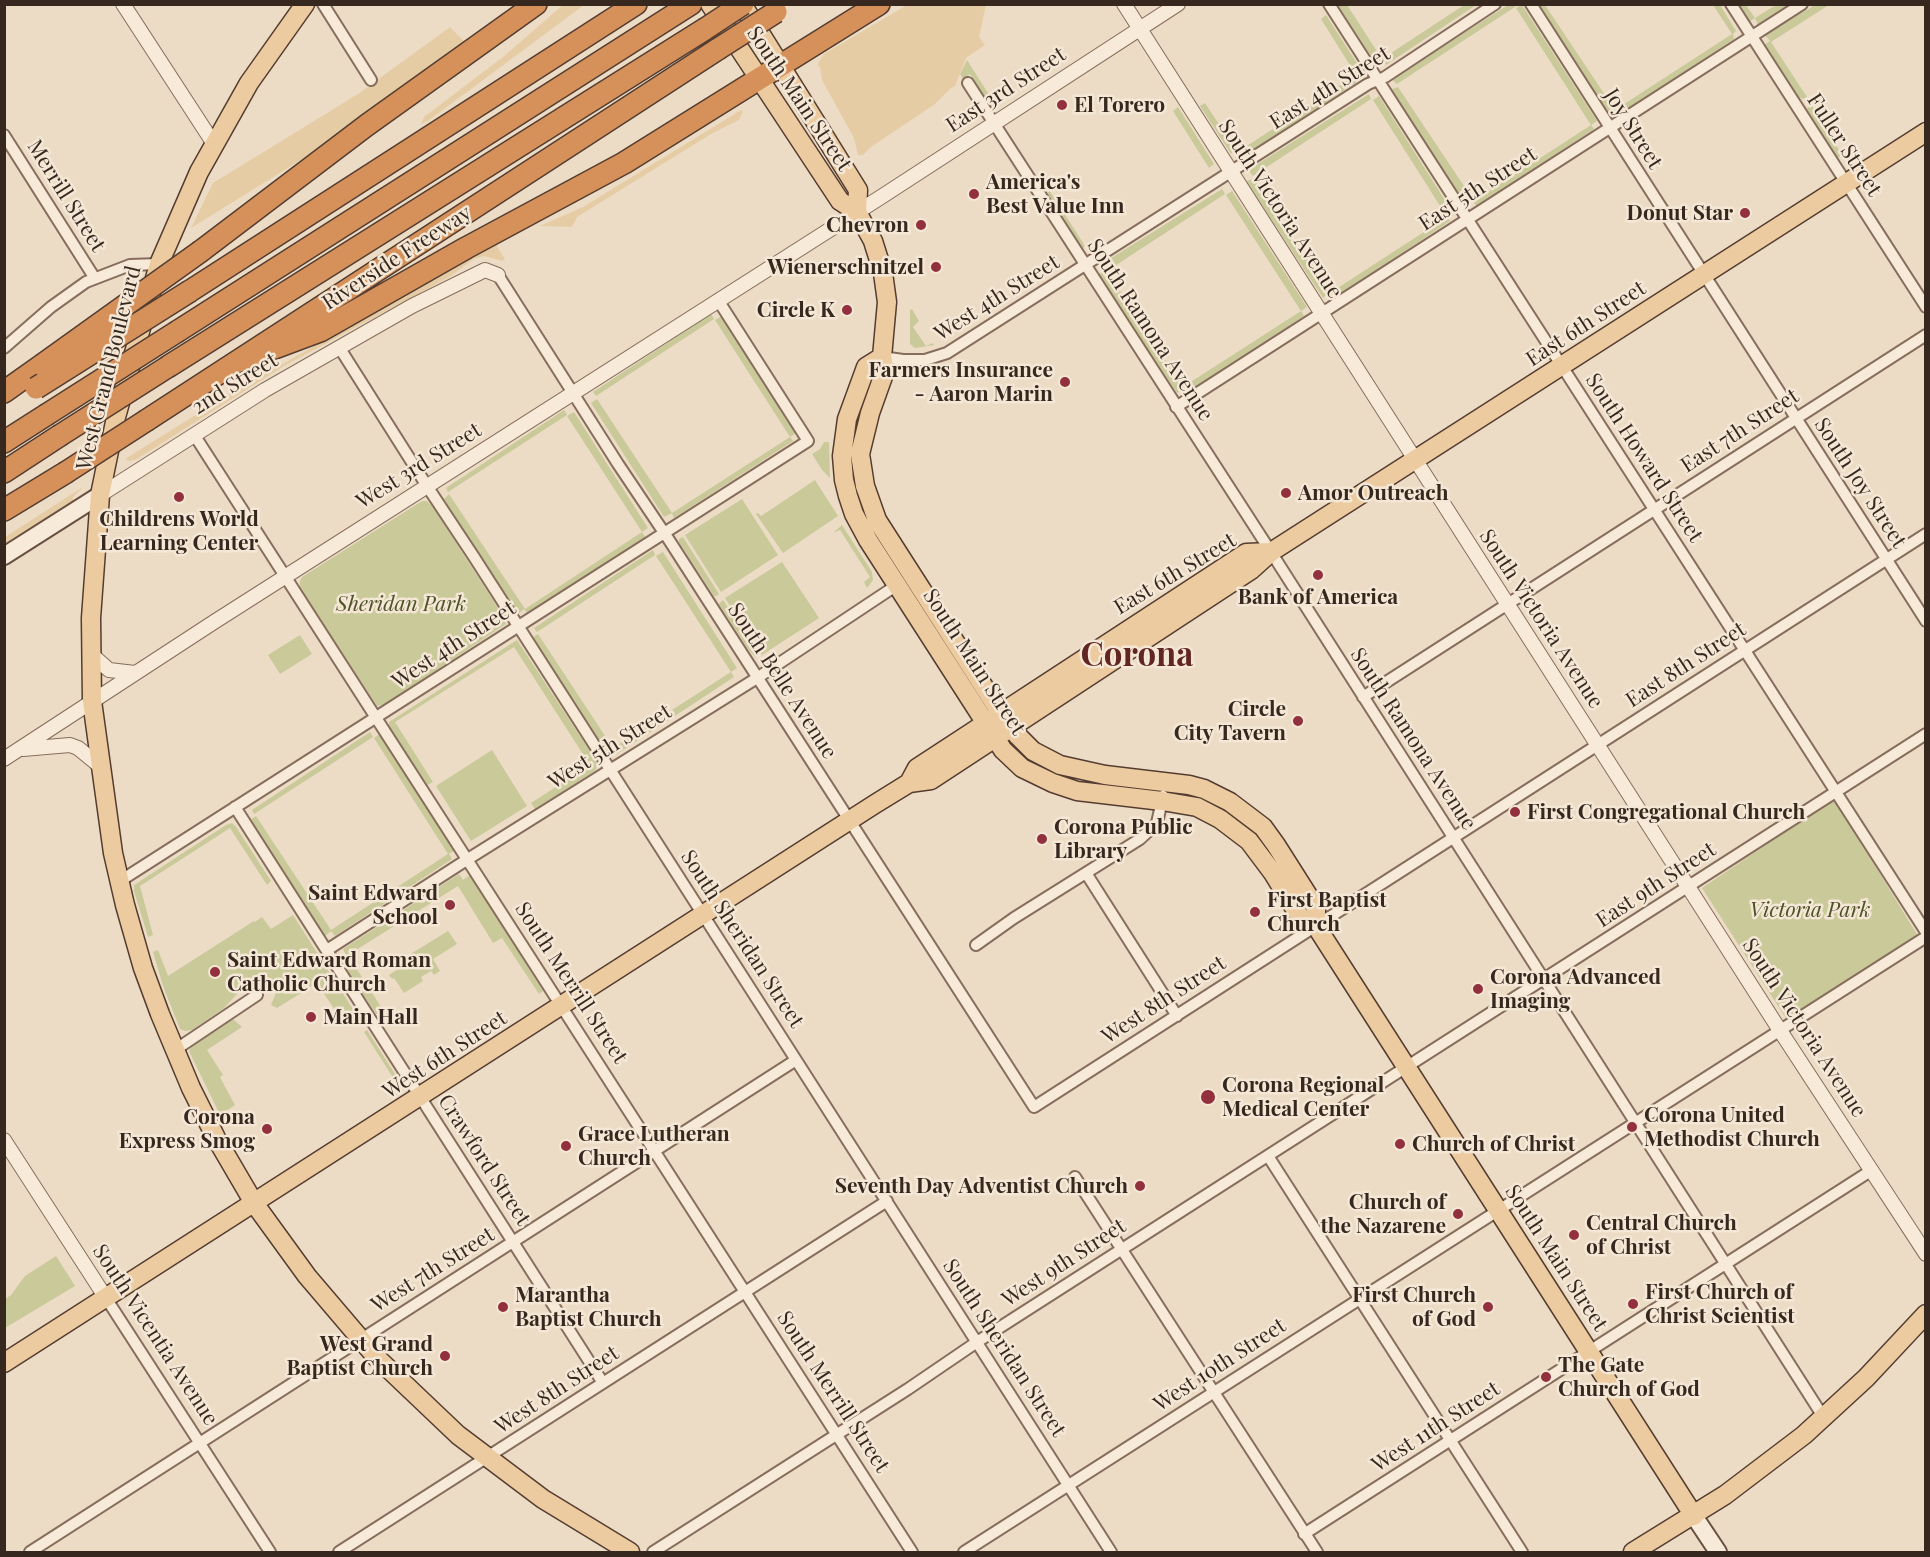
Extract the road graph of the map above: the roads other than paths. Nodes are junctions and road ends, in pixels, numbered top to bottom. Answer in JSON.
{"nodes":[{"id":1,"x":123,"y":4,"type":"edge"},
{"id":2,"x":305,"y":4,"type":"edge"},
{"id":3,"x":323,"y":4,"type":"edge"},
{"id":4,"x":536,"y":4,"type":"edge"},
{"id":5,"x":613,"y":4,"type":"edge"},
{"id":6,"x":636,"y":4,"type":"edge"},
{"id":7,"x":742,"y":4,"type":"edge"},
{"id":8,"x":879,"y":4,"type":"edge"},
{"id":9,"x":1124,"y":4,"type":"edge"},
{"id":10,"x":1178,"y":4,"type":"edge"},
{"id":11,"x":1329,"y":4,"type":"edge"},
{"id":12,"x":1495,"y":4,"type":"edge"},
{"id":13,"x":1531,"y":4,"type":"edge"},
{"id":14,"x":1731,"y":4,"type":"edge"},
{"id":15,"x":1802,"y":4,"type":"edge"},
{"id":16,"x":704,"y":5,"type":"edge"},
{"id":17,"x":782,"y":8,"type":"edge"},
{"id":18,"x":665,"y":11,"type":"edge"},
{"id":19,"x":1140,"y":29,"type":"junction"},
{"id":20,"x":1751,"y":36,"type":"junction"},
{"id":21,"x":569,"y":48,"type":"junction"},
{"id":22,"x":781,"y":66,"type":"junction"},
{"id":23,"x":758,"y":79,"type":"junction"},
{"id":24,"x":371,"y":80,"type":"dead end"},
{"id":25,"x":1377,"y":80,"type":"junction"},
{"id":26,"x":968,"y":83,"type":"dead end"},
{"id":27,"x":996,"y":122,"type":"junction"},
{"id":28,"x":1609,"y":128,"type":"junction"},
{"id":29,"x":1926,"y":132,"type":"edge"},
{"id":30,"x":4,"y":135,"type":"edge"},
{"id":31,"x":214,"y":144,"type":"junction"},
{"id":32,"x":1232,"y":173,"type":"junction"},
{"id":33,"x":1845,"y":183,"type":"junction"},
{"id":34,"x":857,"y":212,"type":"junction"},
{"id":35,"x":1467,"y":219,"type":"junction"},
{"id":36,"x":1089,"y":263,"type":"junction"},
{"id":37,"x":159,"y":264,"type":"junction"},
{"id":38,"x":498,"y":274,"type":"joint"},
{"id":39,"x":1702,"y":274,"type":"junction"},
{"id":40,"x":94,"y":277,"type":"junction"},
{"id":41,"x":718,"y":300,"type":"junction"},
{"id":42,"x":1926,"y":307,"type":"edge"},
{"id":43,"x":1321,"y":313,"type":"junction"},
{"id":44,"x":1926,"y":335,"type":"edge"},
{"id":45,"x":339,"y":346,"type":"junction"},
{"id":46,"x":4,"y":348,"type":"edge"},
{"id":47,"x":882,"y":357,"type":"junction"},
{"id":48,"x":237,"y":362,"type":"junction"},
{"id":49,"x":1562,"y":367,"type":"junction"},
{"id":50,"x":4,"y":392,"type":"edge"},
{"id":51,"x":572,"y":393,"type":"junction"},
{"id":52,"x":1176,"y":407,"type":"junction"},
{"id":53,"x":4,"y":408,"type":"edge"},
{"id":54,"x":1795,"y":418,"type":"junction"},
{"id":55,"x":195,"y":436,"type":"junction"},
{"id":56,"x":4,"y":442,"type":"edge"},
{"id":57,"x":1415,"y":460,"type":"junction"},
{"id":58,"x":4,"y":472,"type":"edge"},
{"id":59,"x":427,"y":486,"type":"junction"},
{"id":60,"x":100,"y":495,"type":"junction"},
{"id":61,"x":4,"y":510,"type":"edge"},
{"id":62,"x":1654,"y":510,"type":"junction"},
{"id":63,"x":665,"y":533,"type":"junction"},
{"id":64,"x":1926,"y":534,"type":"edge"},
{"id":65,"x":1271,"y":552,"type":"junction"},
{"id":66,"x":4,"y":556,"type":"edge"},
{"id":67,"x":1886,"y":559,"type":"junction"},
{"id":68,"x":284,"y":578,"type":"junction"},
{"id":69,"x":905,"y":580,"type":"junction"},
{"id":70,"x":1507,"y":604,"type":"junction"},
{"id":71,"x":1926,"y":621,"type":"edge"},
{"id":72,"x":519,"y":626,"type":"junction"},
{"id":73,"x":1744,"y":651,"type":"junction"},
{"id":74,"x":92,"y":654,"type":"junction"},
{"id":75,"x":135,"y":673,"type":"junction"},
{"id":76,"x":757,"y":678,"type":"junction"},
{"id":77,"x":1363,"y":697,"type":"junction"},
{"id":78,"x":92,"y":701,"type":"junction"},
{"id":79,"x":376,"y":717,"type":"junction"},
{"id":80,"x":1005,"y":719,"type":"junction"},
{"id":81,"x":989,"y":730,"type":"junction"},
{"id":82,"x":1926,"y":734,"type":"edge"},
{"id":83,"x":1597,"y":745,"type":"junction"},
{"id":84,"x":18,"y":750,"type":"junction"},
{"id":85,"x":4,"y":759,"type":"edge"},
{"id":86,"x":100,"y":766,"type":"junction"},
{"id":87,"x":610,"y":770,"type":"junction"},
{"id":88,"x":1165,"y":781,"type":"junction"},
{"id":89,"x":1835,"y":792,"type":"junction"},
{"id":90,"x":1162,"y":801,"type":"junction"},
{"id":91,"x":235,"y":807,"type":"junction"},
{"id":92,"x":849,"y":821,"type":"junction"},
{"id":93,"x":1453,"y":838,"type":"junction"},
{"id":94,"x":468,"y":859,"type":"junction"},
{"id":95,"x":1086,"y":873,"type":"junction"},
{"id":96,"x":120,"y":881,"type":"junction"},
{"id":97,"x":1688,"y":887,"type":"junction"},
{"id":98,"x":704,"y":915,"type":"junction"},
{"id":99,"x":1316,"y":926,"type":"junction"},
{"id":100,"x":1926,"y":934,"type":"edge"},
{"id":101,"x":976,"y":945,"type":"dead end"},
{"id":102,"x":327,"y":950,"type":"junction"},
{"id":103,"x":1544,"y":980,"type":"junction"},
{"id":104,"x":257,"y":995,"type":"dead end"},
{"id":105,"x":562,"y":1006,"type":"junction"},
{"id":106,"x":1177,"y":1016,"type":"junction"},
{"id":107,"x":1779,"y":1029,"type":"junction"},
{"id":108,"x":175,"y":1050,"type":"junction"},
{"id":109,"x":796,"y":1060,"type":"junction"},
{"id":110,"x":1407,"y":1068,"type":"junction"},
{"id":111,"x":421,"y":1097,"type":"junction"},
{"id":112,"x":1034,"y":1107,"type":"joint"},
{"id":113,"x":1636,"y":1123,"type":"junction"},
{"id":114,"x":4,"y":1140,"type":"edge"},
{"id":115,"x":655,"y":1151,"type":"junction"},
{"id":116,"x":1268,"y":1156,"type":"junction"},
{"id":117,"x":1872,"y":1170,"type":"junction"},
{"id":118,"x":1075,"y":1177,"type":"dead end"},
{"id":119,"x":886,"y":1201,"type":"junction"},
{"id":120,"x":254,"y":1203,"type":"junction"},
{"id":121,"x":1499,"y":1211,"type":"junction"},
{"id":122,"x":513,"y":1242,"type":"junction"},
{"id":123,"x":1122,"y":1249,"type":"junction"},
{"id":124,"x":1926,"y":1254,"type":"edge"},
{"id":125,"x":1727,"y":1264,"type":"junction"},
{"id":126,"x":745,"y":1292,"type":"junction"},
{"id":127,"x":106,"y":1298,"type":"junction"},
{"id":128,"x":1360,"y":1298,"type":"junction"},
{"id":129,"x":1926,"y":1314,"type":"edge"},
{"id":130,"x":359,"y":1339,"type":"junction"},
{"id":131,"x":977,"y":1342,"type":"junction"},
{"id":132,"x":1589,"y":1352,"type":"junction"},
{"id":133,"x":4,"y":1363,"type":"edge"},
{"id":134,"x":603,"y":1383,"type":"junction"},
{"id":135,"x":1214,"y":1392,"type":"junction"},
{"id":136,"x":1824,"y":1418,"type":"junction"},
{"id":137,"x":837,"y":1435,"type":"junction"},
{"id":138,"x":1451,"y":1441,"type":"junction"},
{"id":139,"x":199,"y":1444,"type":"junction"},
{"id":140,"x":487,"y":1458,"type":"junction"},
{"id":141,"x":1068,"y":1485,"type":"junction"},
{"id":142,"x":1694,"y":1516,"type":"junction"},
{"id":143,"x":1304,"y":1534,"type":"junction"},
{"id":144,"x":30,"y":1552,"type":"edge"},
{"id":145,"x":270,"y":1552,"type":"edge"},
{"id":146,"x":339,"y":1552,"type":"edge"},
{"id":147,"x":630,"y":1552,"type":"edge"},
{"id":148,"x":653,"y":1552,"type":"edge"},
{"id":149,"x":912,"y":1552,"type":"edge"},
{"id":150,"x":964,"y":1552,"type":"edge"},
{"id":151,"x":1111,"y":1552,"type":"edge"},
{"id":152,"x":1317,"y":1552,"type":"edge"},
{"id":153,"x":1522,"y":1552,"type":"edge"},
{"id":154,"x":1633,"y":1552,"type":"edge"},
{"id":155,"x":1718,"y":1552,"type":"edge"}],
"edges":[{"from":1,"to":31,"type":"street"},
{"from":2,"to":31,"type":"main road","name":"West Grand Boulevard"},
{"from":3,"to":24,"type":"street"},
{"from":4,"to":50,"type":"highway","bridge":true},
{"from":5,"to":21,"type":"highway"},
{"from":6,"to":21,"type":"highway"},
{"from":7,"to":22,"type":"main road","name":"South Main Street"},
{"from":7,"to":58,"type":"highway","bridge":true},
{"from":8,"to":22,"type":"highway"},
{"from":9,"to":19,"type":"street","name":"South Victoria Avenue"},
{"from":10,"to":19,"type":"street","name":"East 3rd Street"},
{"from":11,"to":25,"type":"street","name":"South Howard Street"},
{"from":12,"to":25,"type":"street","name":"East 4th Street"},
{"from":13,"to":28,"type":"street","name":"Joy Street"},
{"from":14,"to":20,"type":"street","name":"Fuller Street"},
{"from":15,"to":20,"type":"street","name":"East 5th Street"},
{"from":16,"to":18,"type":"highway"},
{"from":16,"to":23,"type":"main road","name":"South Main Street"},
{"from":17,"to":48,"type":"highway","name":"Riverside Freeway","bridge":true},
{"from":18,"to":56,"type":"highway","bridge":true},
{"from":19,"to":27,"type":"street","name":"East 3rd Street"},
{"from":19,"to":32,"type":"street","name":"South Victoria Avenue"},
{"from":20,"to":28,"type":"street","name":"East 5th Street"},
{"from":20,"to":33,"type":"street","name":"Fuller Street"},
{"from":21,"to":53,"type":"highway","bridge":true},
{"from":22,"to":23,"type":"highway"},
{"from":22,"to":34,"type":"main road","name":"South Main Street"},
{"from":23,"to":34,"type":"main road","name":"South Main Street"},
{"from":23,"to":48,"type":"highway"},
{"from":25,"to":32,"type":"street","name":"East 4th Street"},
{"from":25,"to":35,"type":"street","name":"South Howard Street"},
{"from":26,"to":27,"type":"street","name":"South Ramona Avenue"},
{"from":27,"to":34,"type":"street","name":"East 3rd Street"},
{"from":27,"to":36,"type":"street","name":"South Ramona Avenue"},
{"from":28,"to":35,"type":"street","name":"East 5th Street"},
{"from":28,"to":39,"type":"street","name":"Joy Street"},
{"from":29,"to":33,"type":"main road","name":"East 6th Street"},
{"from":30,"to":40,"type":"street","name":"Merrill Street"},
{"from":31,"to":37,"type":"main road","name":"West Grand Boulevard"},
{"from":32,"to":36,"type":"street","name":"East 4th Street"},
{"from":32,"to":43,"type":"street","name":"South Victoria Avenue"},
{"from":33,"to":39,"type":"main road","name":"East 6th Street"},
{"from":33,"to":42,"type":"street","name":"Fuller Street"},
{"from":34,"to":41,"type":"street","name":"West 3rd Street"},
{"from":34,"to":47,"type":"main road","name":"South Main Street"},
{"from":35,"to":43,"type":"street","name":"East 5th Street"},
{"from":35,"to":49,"type":"street","name":"South Howard Street"},
{"from":36,"to":47,"type":"street","name":"West 4th Street"},
{"from":36,"to":52,"type":"street","name":"South Ramona Avenue"},
{"from":37,"to":40,"type":"street"},
{"from":37,"to":60,"type":"main road","name":"West Grand Boulevard"},
{"from":38,"to":45,"type":"street","name":"2nd Street"},
{"from":38,"to":51,"type":"street","name":"South Belle Avenue"},
{"from":39,"to":49,"type":"main road","name":"East 6th Street"},
{"from":39,"to":54,"type":"street","name":"South Joy Street"},
{"from":40,"to":46,"type":"street"},
{"from":41,"to":51,"type":"street","name":"West 3rd Street"},
{"from":41,"to":63,"type":"street","name":"West 4th Street"},
{"from":43,"to":52,"type":"street","name":"East 5th Street"},
{"from":43,"to":57,"type":"street","name":"South Victoria Avenue"},
{"from":44,"to":54,"type":"street","name":"East 7th Street"},
{"from":45,"to":55,"type":"street","name":"2nd Street"},
{"from":45,"to":59,"type":"street","name":"South Sheridan Street"},
{"from":47,"to":69,"type":"main road","name":"South Main Street"},
{"from":48,"to":61,"type":"highway","name":"Riverside Freeway","bridge":true},
{"from":49,"to":57,"type":"main road","name":"East 6th Street"},
{"from":49,"to":62,"type":"street","name":"South Howard Street"},
{"from":51,"to":59,"type":"street","name":"West 3rd Street"},
{"from":51,"to":63,"type":"street","name":"South Belle Avenue"},
{"from":52,"to":65,"type":"street","name":"South Ramona Avenue"},
{"from":54,"to":62,"type":"street","name":"East 7th Street"},
{"from":54,"to":67,"type":"street","name":"South Joy Street"},
{"from":55,"to":60,"type":"street","name":"2nd Street"},
{"from":55,"to":68,"type":"street","name":"South Merrill Street"},
{"from":57,"to":65,"type":"main road","name":"East 6th Street"},
{"from":57,"to":70,"type":"street","name":"South Victoria Avenue"},
{"from":59,"to":68,"type":"street","name":"West 3rd Street"},
{"from":59,"to":72,"type":"street","name":"South Sheridan Street"},
{"from":60,"to":66,"type":"main road","name":"2nd Street"},
{"from":60,"to":74,"type":"main road","name":"West Grand Boulevard"},
{"from":62,"to":70,"type":"street","name":"East 7th Street"},
{"from":62,"to":73,"type":"street","name":"South Howard Street"},
{"from":63,"to":72,"type":"street","name":"West 4th Street"},
{"from":63,"to":76,"type":"street","name":"South Belle Avenue"},
{"from":64,"to":67,"type":"street","name":"East 8th Street"},
{"from":65,"to":77,"type":"street","name":"South Ramona Avenue"},
{"from":65,"to":80,"type":"main road","name":"East 6th Street"},
{"from":67,"to":71,"type":"street","name":"South Joy Street"},
{"from":67,"to":73,"type":"street","name":"East 8th Street"},
{"from":68,"to":75,"type":"street","name":"West 3rd Street"},
{"from":68,"to":79,"type":"street","name":"South Merrill Street"},
{"from":69,"to":76,"type":"street","name":"West 5th Street"},
{"from":69,"to":80,"type":"main road","name":"South Main Street"},
{"from":69,"to":81,"type":"main road","name":"South Main Street"},
{"from":70,"to":77,"type":"street","name":"East 7th Street"},
{"from":70,"to":83,"type":"street","name":"South Victoria Avenue"},
{"from":72,"to":79,"type":"street","name":"West 4th Street"},
{"from":72,"to":87,"type":"street","name":"South Sheridan Street"},
{"from":73,"to":83,"type":"street","name":"East 8th Street"},
{"from":73,"to":89,"type":"street","name":"South Howard Street"},
{"from":74,"to":75,"type":"street"},
{"from":74,"to":78,"type":"main road","name":"West Grand Boulevard"},
{"from":75,"to":78,"type":"street","name":"West 3rd Street"},
{"from":76,"to":87,"type":"street","name":"West 5th Street"},
{"from":76,"to":92,"type":"street","name":"South Belle Avenue"},
{"from":77,"to":93,"type":"street","name":"South Ramona Avenue"},
{"from":78,"to":84,"type":"street","name":"West 3rd Street"},
{"from":78,"to":86,"type":"main road","name":"West Grand Boulevard"},
{"from":79,"to":91,"type":"street","name":"West 4th Street"},
{"from":79,"to":94,"type":"street","name":"South Merrill Street"},
{"from":80,"to":81,"type":"main road","name":"East 6th Street"},
{"from":80,"to":88,"type":"main road","name":"South Main Street"},
{"from":81,"to":90,"type":"main road","name":"South Main Street"},
{"from":81,"to":92,"type":"main road","name":"West 6th Street"},
{"from":82,"to":89,"type":"street","name":"East 9th Street"},
{"from":83,"to":93,"type":"street","name":"East 8th Street"},
{"from":83,"to":97,"type":"street","name":"South Victoria Avenue"},
{"from":84,"to":85,"type":"street","name":"West 3rd Street"},
{"from":84,"to":86,"type":"street"},
{"from":86,"to":96,"type":"main road","name":"West Grand Boulevard"},
{"from":87,"to":94,"type":"street","name":"West 5th Street"},
{"from":87,"to":98,"type":"street","name":"South Sheridan Street"},
{"from":88,"to":90,"type":"street"},
{"from":88,"to":99,"type":"main road","name":"South Main Street"},
{"from":89,"to":97,"type":"street","name":"East 9th Street"},
{"from":89,"to":100,"type":"street","name":"South Howard Street"},
{"from":90,"to":95,"type":"street"},
{"from":90,"to":99,"type":"main road","name":"South Main Street"},
{"from":91,"to":96,"type":"street","name":"West 4th Street"},
{"from":91,"to":102,"type":"street","name":"Crawford Street"},
{"from":92,"to":98,"type":"main road","name":"West 6th Street"},
{"from":92,"to":112,"type":"street","name":"South Belle Avenue"},
{"from":93,"to":99,"type":"street","name":"East 8th Street"},
{"from":93,"to":103,"type":"street","name":"South Ramona Avenue"},
{"from":94,"to":102,"type":"street","name":"West 5th Street"},
{"from":94,"to":105,"type":"street","name":"South Merrill Street"},
{"from":95,"to":101,"type":"street"},
{"from":95,"to":106,"type":"street"},
{"from":96,"to":108,"type":"main road","name":"West Grand Boulevard"},
{"from":97,"to":103,"type":"street","name":"East 9th Street"},
{"from":97,"to":107,"type":"street","name":"South Victoria Avenue"},
{"from":98,"to":105,"type":"main road","name":"West 6th Street"},
{"from":98,"to":109,"type":"street","name":"South Sheridan Street"},
{"from":99,"to":106,"type":"street","name":"West 8th Street"},
{"from":99,"to":110,"type":"main road","name":"South Main Street"},
{"from":100,"to":107,"type":"street","name":"West 10th Street"},
{"from":102,"to":111,"type":"street","name":"Crawford Street"},
{"from":103,"to":110,"type":"street","name":"East 9th Street"},
{"from":103,"to":113,"type":"street","name":"South Ramona Avenue"},
{"from":104,"to":108,"type":"street"},
{"from":105,"to":111,"type":"main road","name":"West 6th Street"},
{"from":105,"to":115,"type":"street","name":"South Merrill Street"},
{"from":106,"to":112,"type":"street","name":"West 8th Street"},
{"from":107,"to":113,"type":"street","name":"West 10th Street"},
{"from":107,"to":117,"type":"street","name":"South Victoria Avenue"},
{"from":108,"to":120,"type":"main road","name":"West Grand Boulevard"},
{"from":109,"to":115,"type":"street","name":"West 7th Street"},
{"from":109,"to":119,"type":"street","name":"South Sheridan Street"},
{"from":110,"to":116,"type":"street","name":"West 9th Street"},
{"from":110,"to":121,"type":"main road","name":"South Main Street"},
{"from":111,"to":120,"type":"main road","name":"West 6th Street"},
{"from":111,"to":122,"type":"street","name":"Crawford Street"},
{"from":113,"to":121,"type":"street","name":"West 10th Street"},
{"from":113,"to":125,"type":"street","name":"South Ramona Avenue"},
{"from":114,"to":127,"type":"street","name":"South Vicentia Avenue"},
{"from":115,"to":122,"type":"street","name":"West 7th Street"},
{"from":115,"to":126,"type":"street","name":"South Merrill Street"},
{"from":116,"to":123,"type":"street","name":"West 9th Street"},
{"from":116,"to":128,"type":"street"},
{"from":117,"to":124,"type":"street","name":"South Victoria Avenue"},
{"from":117,"to":125,"type":"street","name":"West 11th Street"},
{"from":118,"to":123,"type":"street"},
{"from":119,"to":126,"type":"street","name":"West 8th Street"},
{"from":119,"to":131,"type":"street","name":"South Sheridan Street"},
{"from":120,"to":127,"type":"main road","name":"West 6th Street"},
{"from":120,"to":130,"type":"main road","name":"West Grand Boulevard"},
{"from":121,"to":128,"type":"street","name":"West 10th Street"},
{"from":121,"to":132,"type":"main road","name":"South Main Street"},
{"from":122,"to":130,"type":"street","name":"West 7th Street"},
{"from":122,"to":134,"type":"street","name":"Crawford Street"},
{"from":123,"to":131,"type":"street","name":"West 9th Street"},
{"from":123,"to":135,"type":"street"},
{"from":125,"to":132,"type":"street","name":"West 11th Street"},
{"from":125,"to":136,"type":"street","name":"South Ramona Avenue"},
{"from":126,"to":134,"type":"street","name":"West 8th Street"},
{"from":126,"to":137,"type":"street","name":"South Merrill Street"},
{"from":127,"to":133,"type":"main road","name":"West 6th Street"},
{"from":127,"to":139,"type":"street","name":"South Vicentia Avenue"},
{"from":128,"to":135,"type":"street","name":"West 10th Street"},
{"from":128,"to":138,"type":"street"},
{"from":129,"to":136,"type":"main road"},
{"from":130,"to":139,"type":"street","name":"West 7th Street"},
{"from":130,"to":140,"type":"main road","name":"West Grand Boulevard"},
{"from":131,"to":137,"type":"street","name":"West 9th Street"},
{"from":131,"to":141,"type":"street","name":"South Sheridan Street"},
{"from":132,"to":138,"type":"street","name":"West 11th Street"},
{"from":132,"to":142,"type":"main road","name":"South Main Street"},
{"from":134,"to":140,"type":"street","name":"West 8th Street"},
{"from":135,"to":141,"type":"street","name":"West 10th Street"},
{"from":135,"to":143,"type":"street"},
{"from":136,"to":142,"type":"main road"},
{"from":137,"to":148,"type":"street","name":"West 9th Street"},
{"from":137,"to":149,"type":"street","name":"South Merrill Street"},
{"from":138,"to":143,"type":"street","name":"West 11th Street"},
{"from":138,"to":153,"type":"street"},
{"from":139,"to":144,"type":"street","name":"West 7th Street"},
{"from":139,"to":145,"type":"street","name":"South Vicentia Avenue"},
{"from":140,"to":146,"type":"street","name":"West 8th Street"},
{"from":140,"to":147,"type":"main road","name":"West Grand Boulevard"},
{"from":141,"to":150,"type":"street","name":"West 10th Street"},
{"from":141,"to":151,"type":"street","name":"South Sheridan Street"},
{"from":142,"to":154,"type":"main road"},
{"from":142,"to":155,"type":"main road","name":"South Main Street"},
{"from":143,"to":152,"type":"street"}]}
